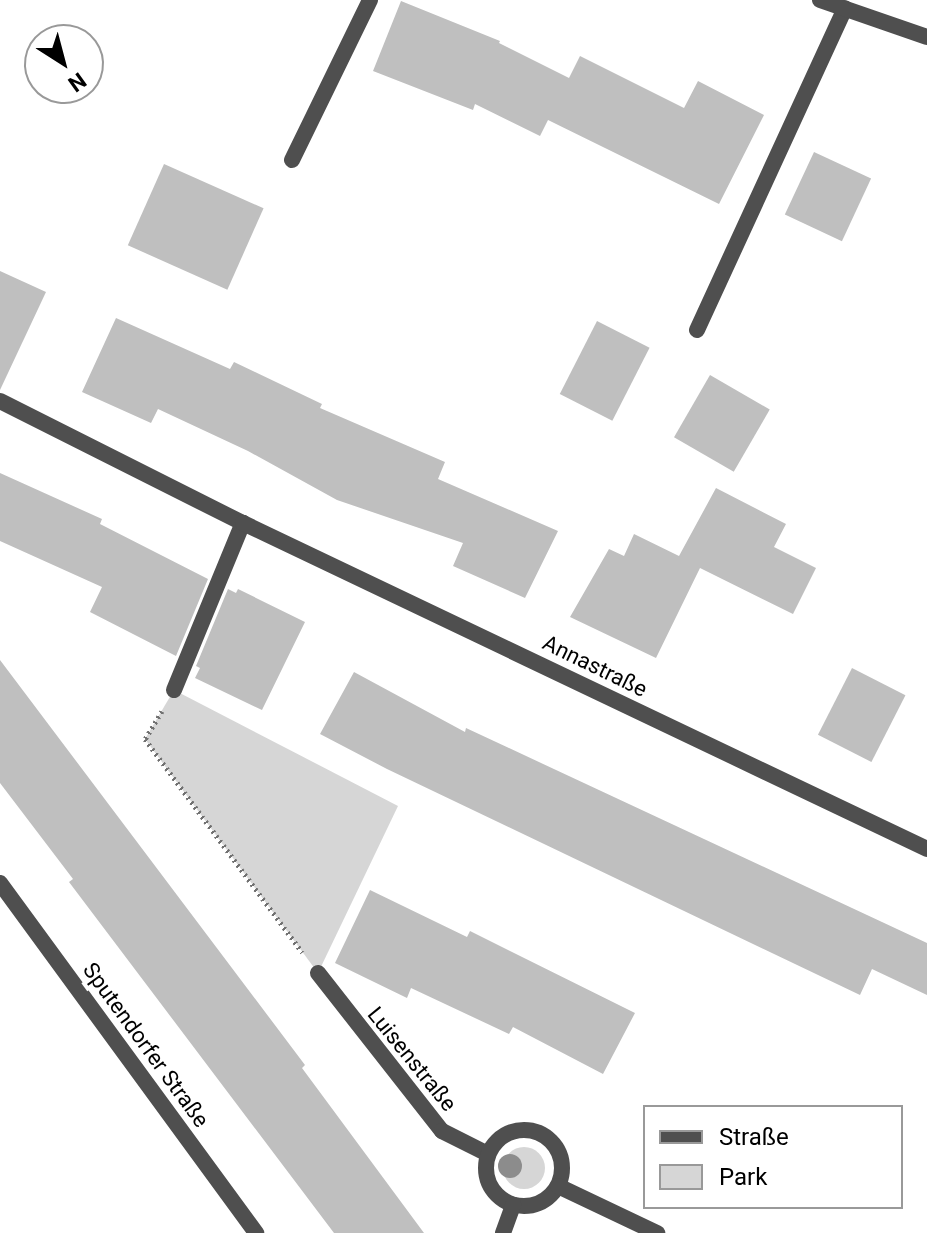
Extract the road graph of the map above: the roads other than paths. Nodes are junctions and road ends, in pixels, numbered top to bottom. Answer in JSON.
{"nodes":[{"id":1,"x":370,"y":0,"type":"edge"},
{"id":2,"x":820,"y":0,"type":"edge"},
{"id":3,"x":845,"y":8,"type":"junction"},
{"id":4,"x":927,"y":37,"type":"edge"},
{"id":5,"x":292,"y":160,"type":"dead end"},
{"id":6,"x":697,"y":330,"type":"dead end"},
{"id":7,"x":0,"y":401,"type":"edge"},
{"id":8,"x":243,"y":523,"type":"junction"},
{"id":9,"x":174,"y":690,"type":"road end"},
{"id":10,"x":927,"y":849,"type":"edge"},
{"id":11,"x":0,"y":883,"type":"edge"},
{"id":12,"x":318,"y":973,"type":"road end"},
{"id":13,"x":488,"y":1154,"type":"junction"},
{"id":14,"x":558,"y":1186,"type":"junction"},
{"id":15,"x":513,"y":1205,"type":"junction"},
{"id":16,"x":256,"y":1233,"type":"edge"},
{"id":17,"x":503,"y":1233,"type":"edge"},
{"id":18,"x":657,"y":1233,"type":"edge"}],
"edges":[{"from":1,"to":5,"type":"street"},
{"from":2,"to":3,"type":"street"},
{"from":3,"to":4,"type":"street"},
{"from":3,"to":6,"type":"street"},
{"from":7,"to":8,"type":"street","name":"Annastraße"},
{"from":8,"to":9,"type":"street"},
{"from":8,"to":10,"type":"street","name":"Annastraße"},
{"from":11,"to":16,"type":"street","name":"Sputendorfer Straße"},
{"from":12,"to":13,"type":"street","name":"Luisenstraße"},
{"from":13,"to":14,"type":"street"},
{"from":13,"to":15,"type":"street"},
{"from":14,"to":15,"type":"street"},
{"from":14,"to":18,"type":"street"},
{"from":15,"to":17,"type":"street"}]}
